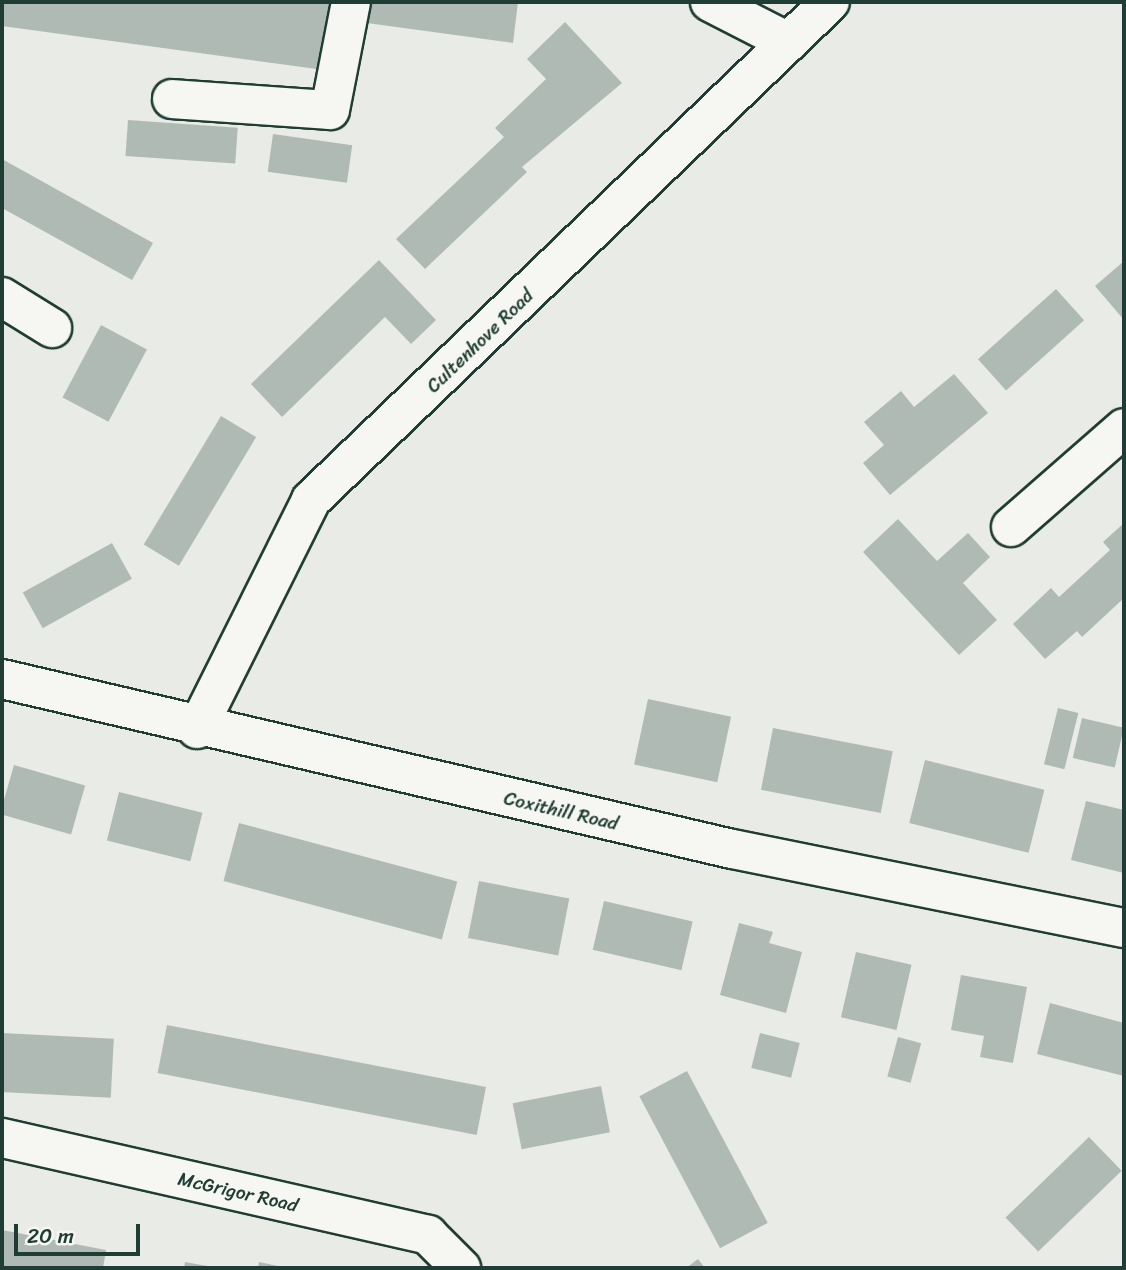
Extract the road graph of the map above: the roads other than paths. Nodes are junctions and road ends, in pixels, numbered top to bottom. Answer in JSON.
{"nodes":[{"id":1,"x":351,"y":2,"type":"edge"},
{"id":2,"x":710,"y":2,"type":"edge"},
{"id":3,"x":830,"y":2,"type":"edge"},
{"id":4,"x":788,"y":42,"type":"junction"},
{"id":5,"x":172,"y":99,"type":"dead end"},
{"id":6,"x":2,"y":297,"type":"edge"},
{"id":7,"x":52,"y":328,"type":"dead end"},
{"id":8,"x":1124,"y":428,"type":"edge"},
{"id":9,"x":1011,"y":527,"type":"dead end"},
{"id":10,"x":2,"y":679,"type":"edge"},
{"id":11,"x":197,"y":729,"type":"junction"},
{"id":12,"x":1124,"y":928,"type":"edge"},
{"id":13,"x":2,"y":1138,"type":"edge"},
{"id":14,"x":461,"y":1268,"type":"edge"}],
"edges":[{"from":1,"to":5,"type":"street"},
{"from":2,"to":4,"type":"street"},
{"from":3,"to":4,"type":"street","name":"Cultenhove Road"},
{"from":4,"to":11,"type":"street","name":"Cultenhove Road"},
{"from":6,"to":7,"type":"street"},
{"from":8,"to":9,"type":"street"},
{"from":10,"to":11,"type":"street","name":"Coxithill Road"},
{"from":11,"to":12,"type":"street","name":"Coxithill Road"},
{"from":13,"to":14,"type":"street","name":"McGrigor Road"}]}
